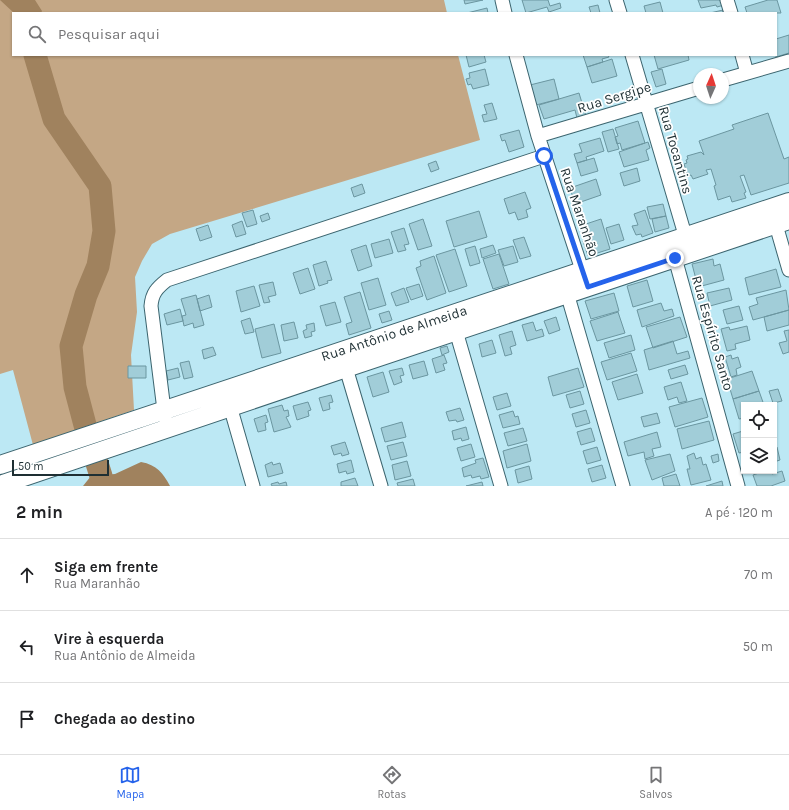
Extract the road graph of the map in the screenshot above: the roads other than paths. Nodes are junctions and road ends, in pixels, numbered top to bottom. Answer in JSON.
{"nodes":[{"id":1,"x":502,"y":0,"type":"edge"},
{"id":2,"x":616,"y":0,"type":"edge"},
{"id":3,"x":727,"y":0,"type":"edge"},
{"id":4,"x":505,"y":12,"type":"edge"},
{"id":5,"x":620,"y":12,"type":"edge"},
{"id":6,"x":731,"y":12,"type":"edge"},
{"id":7,"x":516,"y":56,"type":"edge"},
{"id":8,"x":632,"y":56,"type":"edge"},
{"id":9,"x":742,"y":56,"type":"edge"},
{"id":10,"x":789,"y":61,"type":"edge"},
{"id":11,"x":747,"y":73,"type":"junction"},
{"id":12,"x":729,"y":78,"type":"edge"},
{"id":13,"x":693,"y":90,"type":"edge"},
{"id":14,"x":646,"y":104,"type":"junction"},
{"id":15,"x":538,"y":136,"type":"junction"},
{"id":16,"x":544,"y":156,"type":"junction"},
{"id":17,"x":789,"y":202,"type":"edge"},
{"id":18,"x":782,"y":223,"type":"edge"},
{"id":19,"x":684,"y":249,"type":"junction"},
{"id":20,"x":789,"y":270,"type":"edge"},
{"id":21,"x":585,"y":278,"type":"junction"},
{"id":22,"x":567,"y":293,"type":"junction"},
{"id":23,"x":456,"y":331,"type":"junction"},
{"id":24,"x":346,"y":368,"type":"junction"},
{"id":25,"x":230,"y":406,"type":"junction"},
{"id":26,"x":163,"y":410,"type":"junction"},
{"id":27,"x":167,"y":428,"type":"junction"},
{"id":28,"x":0,"y":465,"type":"edge"},
{"id":29,"x":0,"y":485,"type":"edge"},
{"id":30,"x":253,"y":486,"type":"edge"},
{"id":31,"x":381,"y":486,"type":"edge"},
{"id":32,"x":500,"y":486,"type":"edge"},
{"id":33,"x":622,"y":486,"type":"edge"},
{"id":34,"x":738,"y":486,"type":"edge"}],
"edges":[{"from":1,"to":4,"type":"street"},
{"from":2,"to":5,"type":"street"},
{"from":3,"to":6,"type":"street"},
{"from":7,"to":15,"type":"street","name":"Rua Maranhão"},
{"from":8,"to":14,"type":"street","name":"Rua Tocantins"},
{"from":9,"to":11,"type":"street"},
{"from":10,"to":11,"type":"street"},
{"from":11,"to":12,"type":"street"},
{"from":13,"to":14,"type":"street","name":"Rua Sergipe"},
{"from":14,"to":15,"type":"street","name":"Rua Sergipe"},
{"from":14,"to":19,"type":"street","name":"Rua Tocantins"},
{"from":15,"to":16,"type":"street","name":"Rua Maranhão"},
{"from":16,"to":21,"type":"street","name":"Rua Maranhão"},
{"from":16,"to":26,"type":"street"},
{"from":17,"to":19,"type":"street","name":"Rua Antônio de Almeida"},
{"from":18,"to":19,"type":"street","name":"Rua Antônio de Almeida"},
{"from":18,"to":20,"type":"street"},
{"from":19,"to":21,"type":"street","name":"Rua Antônio de Almeida"},
{"from":19,"to":34,"type":"street","name":"Rua Espírito Santo"},
{"from":21,"to":22,"type":"street","name":"Rua Antônio de Almeida"},
{"from":21,"to":26,"type":"street","name":"Rua Antônio de Almeida"},
{"from":22,"to":23,"type":"street","name":"Rua Antônio de Almeida"},
{"from":22,"to":33,"type":"street"},
{"from":23,"to":24,"type":"street","name":"Rua Antônio de Almeida"},
{"from":23,"to":32,"type":"street"},
{"from":24,"to":25,"type":"street","name":"Rua Antônio de Almeida"},
{"from":24,"to":31,"type":"street"},
{"from":25,"to":27,"type":"street","name":"Rua Antônio de Almeida"},
{"from":25,"to":30,"type":"street"},
{"from":26,"to":27,"type":"street"},
{"from":26,"to":28,"type":"street","name":"Rua Antônio de Almeida"},
{"from":27,"to":29,"type":"street","name":"Rua Antônio de Almeida"}]}
